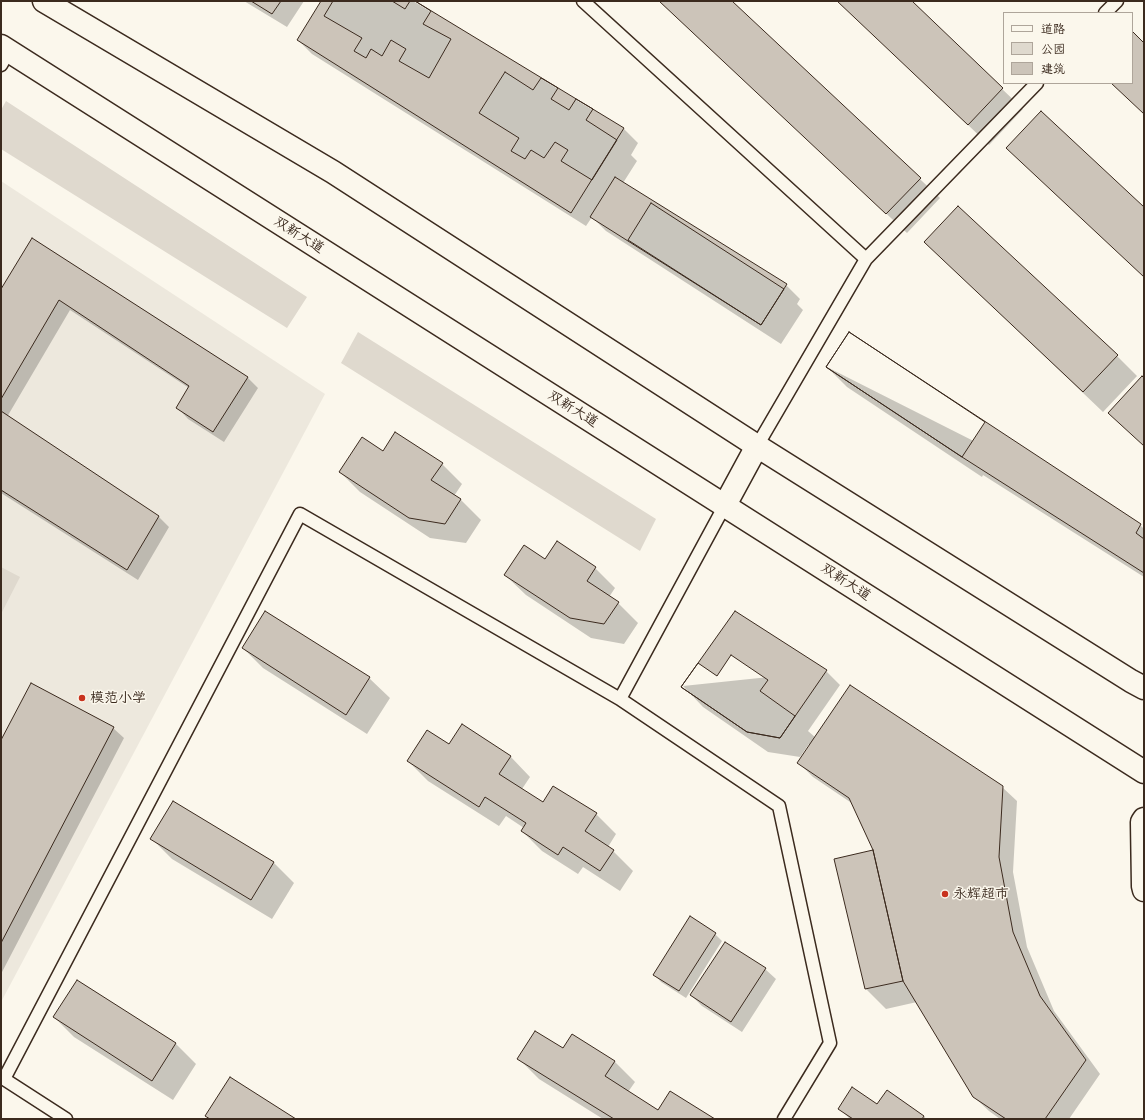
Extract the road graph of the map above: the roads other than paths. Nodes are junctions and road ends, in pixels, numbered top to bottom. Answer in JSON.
{"nodes":[{"id":1,"x":44,"y":1,"type":"edge"},
{"id":2,"x":583,"y":1,"type":"edge"},
{"id":3,"x":1117,"y":1,"type":"edge"},
{"id":4,"x":1106,"y":12,"type":"edge"},
{"id":5,"x":4,"y":54,"type":"edge"},
{"id":6,"x":1036,"y":84,"type":"edge"},
{"id":7,"x":866,"y":259,"type":"junction"},
{"id":8,"x":757,"y":446,"type":"junction"},
{"id":9,"x":725,"y":505,"type":"junction"},
{"id":10,"x":1144,"y":688,"type":"edge"},
{"id":11,"x":620,"y":698,"type":"junction"},
{"id":12,"x":1144,"y":772,"type":"edge"},
{"id":13,"x":1144,"y":819,"type":"edge"},
{"id":14,"x":1144,"y":890,"type":"edge"},
{"id":15,"x":66,"y":1119,"type":"edge"},
{"id":16,"x":784,"y":1119,"type":"edge"}],
"edges":[{"from":1,"to":8,"type":"main road"},
{"from":2,"to":7,"type":"lane"},
{"from":3,"to":4,"type":"lane"},
{"from":5,"to":9,"type":"main road","name":"双新大道"},
{"from":6,"to":7,"type":"lane"},
{"from":7,"to":8,"type":"lane"},
{"from":8,"to":9,"type":"main road"},
{"from":8,"to":10,"type":"main road"},
{"from":9,"to":11,"type":"lane"},
{"from":9,"to":12,"type":"main road","name":"双新大道"},
{"from":11,"to":15,"type":"lane"},
{"from":11,"to":16,"type":"lane"},
{"from":13,"to":14,"type":"main road"}]}
